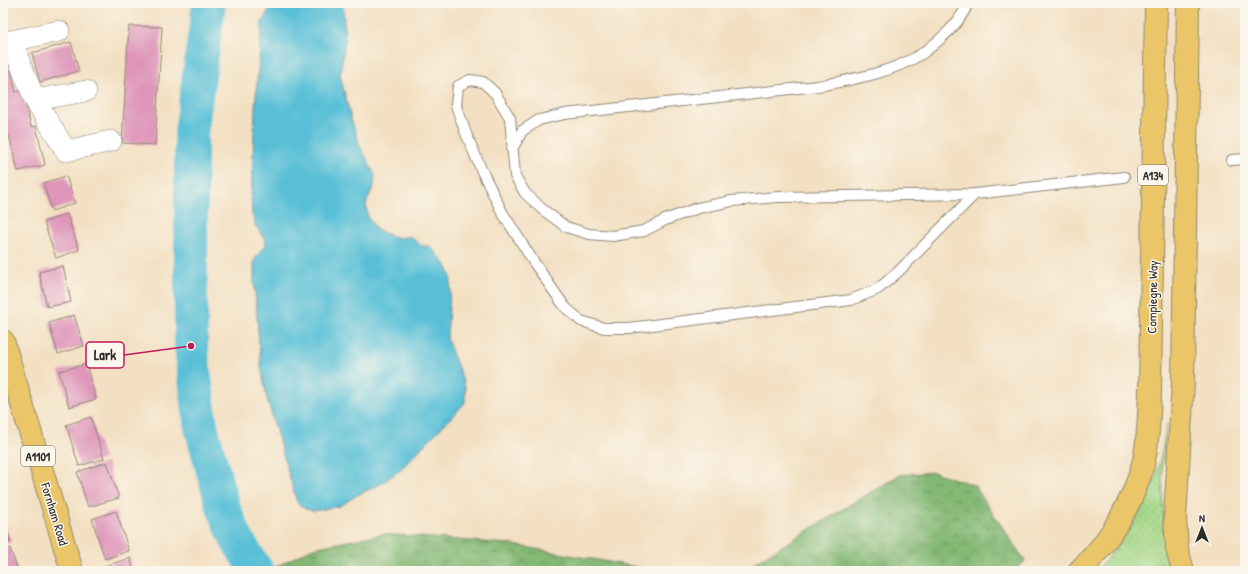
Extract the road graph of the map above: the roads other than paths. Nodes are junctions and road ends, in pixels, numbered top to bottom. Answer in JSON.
{"nodes":[{"id":1,"x":968,"y":3,"type":"edge"},
{"id":2,"x":1156,"y":3,"type":"edge"},
{"id":3,"x":1188,"y":3,"type":"edge"},
{"id":4,"x":59,"y":31,"type":"dead end"},
{"id":5,"x":7,"y":42,"type":"edge"},
{"id":6,"x":86,"y":91,"type":"dead end"},
{"id":7,"x":35,"y":100,"type":"junction"},
{"id":8,"x":111,"y":140,"type":"dead end"},
{"id":9,"x":512,"y":149,"type":"junction"},
{"id":10,"x":1245,"y":159,"type":"edge"},
{"id":11,"x":1232,"y":160,"type":"dead end"},
{"id":12,"x":1124,"y":178,"type":"dead end"},
{"id":13,"x":975,"y":194,"type":"junction"},
{"id":14,"x":3,"y":342,"type":"edge"},
{"id":15,"x":72,"y":571,"type":"edge"},
{"id":16,"x":1079,"y":571,"type":"edge"},
{"id":17,"x":1183,"y":571,"type":"edge"}],
"edges":[{"from":1,"to":9,"type":"lane"},
{"from":2,"to":16,"type":"main road","name":"Compiegne Way","number":"A134"},
{"from":3,"to":17,"type":"main road","number":"A134"},
{"from":4,"to":5,"type":"street"},
{"from":5,"to":7,"type":"street"},
{"from":6,"to":7,"type":"street"},
{"from":7,"to":8,"type":"street"},
{"from":9,"to":13,"type":"lane"},
{"from":9,"to":13,"type":"lane"},
{"from":10,"to":11,"type":"lane"},
{"from":12,"to":13,"type":"lane"},
{"from":14,"to":15,"type":"main road","name":"Fornham Road","number":"A1101"}]}
